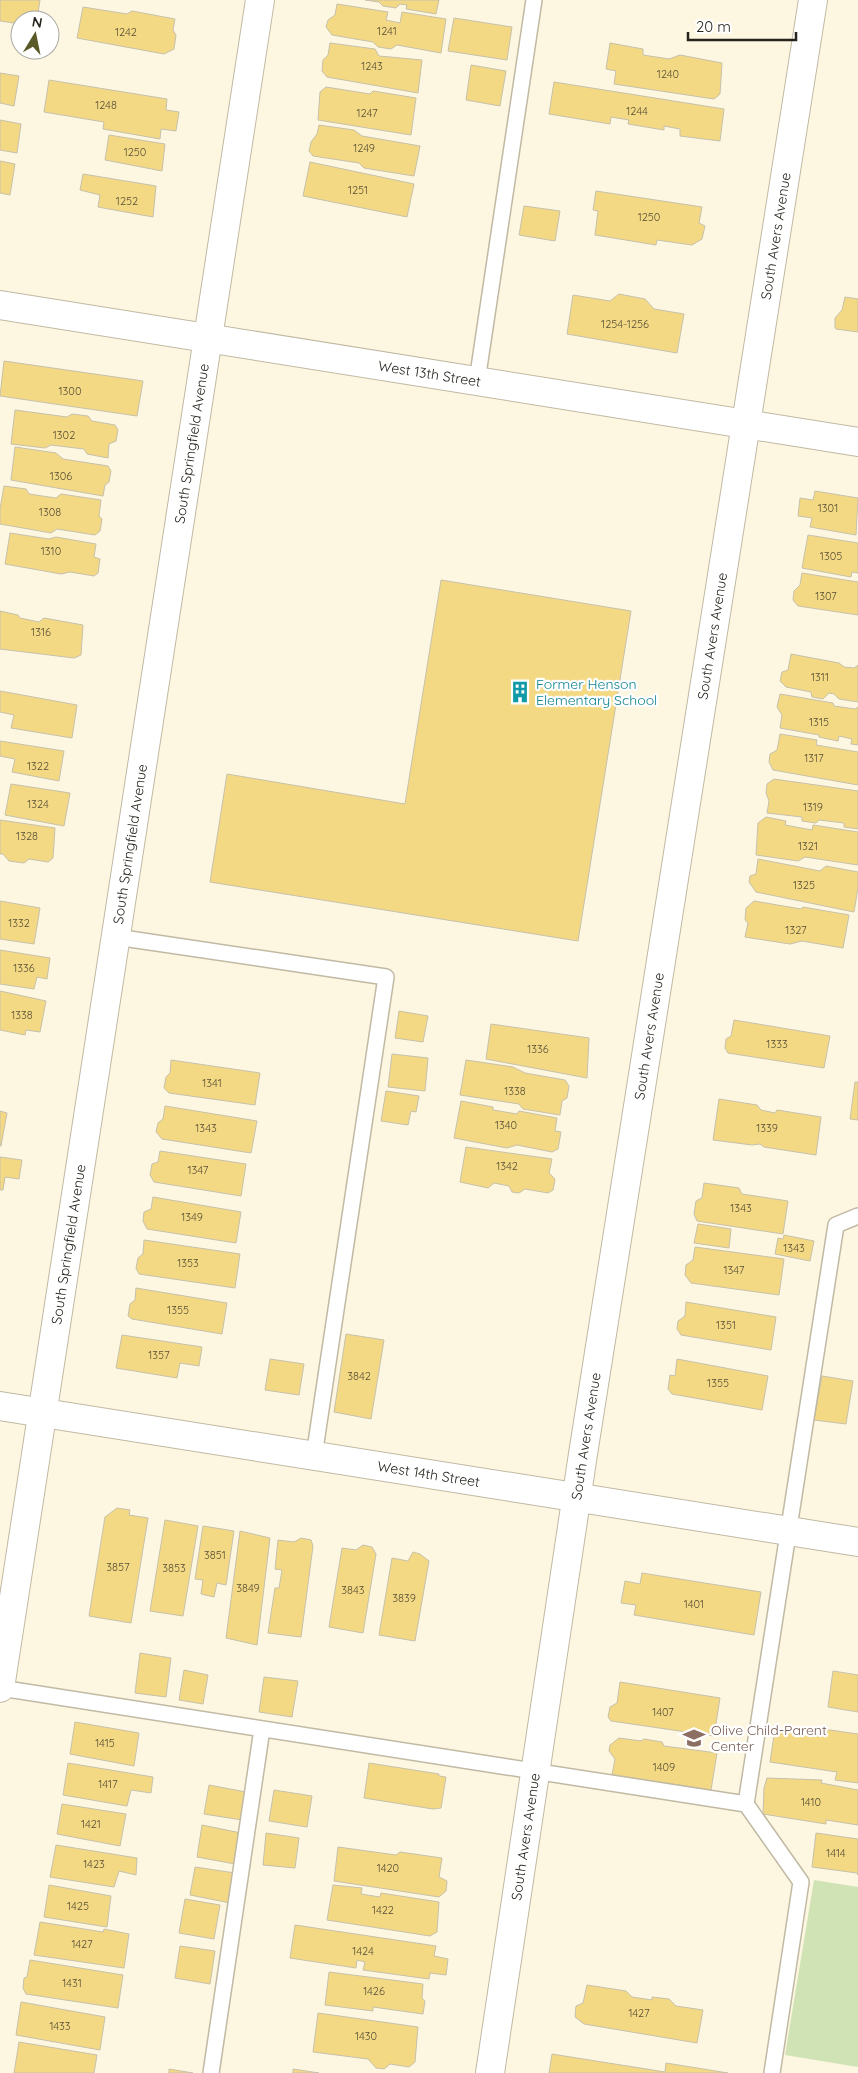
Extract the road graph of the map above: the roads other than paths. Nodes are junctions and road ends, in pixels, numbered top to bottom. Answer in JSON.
{"nodes":[{"id":1,"x":260,"y":0,"type":"edge"},
{"id":2,"x":534,"y":0,"type":"edge"},
{"id":3,"x":813,"y":0,"type":"edge"},
{"id":4,"x":0,"y":305,"type":"edge"},
{"id":5,"x":208,"y":338,"type":"junction"},
{"id":6,"x":477,"y":381,"type":"junction"},
{"id":7,"x":746,"y":424,"type":"junction"},
{"id":8,"x":858,"y":442,"type":"edge"},
{"id":9,"x":116,"y":937,"type":"junction"},
{"id":10,"x":858,"y":1216,"type":"edge"},
{"id":11,"x":0,"y":1406,"type":"edge"},
{"id":12,"x":42,"y":1413,"type":"junction"},
{"id":13,"x":314,"y":1456,"type":"junction"},
{"id":14,"x":576,"y":1498,"type":"junction"},
{"id":15,"x":788,"y":1531,"type":"junction"},
{"id":16,"x":858,"y":1542,"type":"edge"},
{"id":17,"x":0,"y":1688,"type":"edge"},
{"id":18,"x":262,"y":1728,"type":"junction"},
{"id":19,"x":535,"y":1771,"type":"junction"},
{"id":20,"x":746,"y":1804,"type":"junction"},
{"id":21,"x":211,"y":2073,"type":"edge"},
{"id":22,"x":490,"y":2073,"type":"edge"},
{"id":23,"x":772,"y":2073,"type":"edge"}],
"edges":[{"from":1,"to":5,"type":"street","name":"South Springfield Avenue"},
{"from":2,"to":6,"type":"lane"},
{"from":3,"to":7,"type":"street","name":"South Avers Avenue"},
{"from":4,"to":5,"type":"street","name":"West 13th Street"},
{"from":5,"to":6,"type":"street","name":"West 13th Street"},
{"from":5,"to":9,"type":"street","name":"South Springfield Avenue"},
{"from":6,"to":7,"type":"street","name":"West 13th Street"},
{"from":7,"to":8,"type":"street","name":"West 13th Street"},
{"from":7,"to":14,"type":"street","name":"South Avers Avenue"},
{"from":9,"to":12,"type":"street","name":"South Springfield Avenue"},
{"from":9,"to":13,"type":"lane"},
{"from":10,"to":15,"type":"lane"},
{"from":11,"to":12,"type":"street","name":"West 14th Street"},
{"from":12,"to":13,"type":"street","name":"West 14th Street"},
{"from":12,"to":17,"type":"street","name":"South Springfield Avenue"},
{"from":13,"to":14,"type":"street","name":"West 14th Street"},
{"from":14,"to":15,"type":"street","name":"West 14th Street"},
{"from":14,"to":19,"type":"street","name":"South Avers Avenue"},
{"from":15,"to":16,"type":"street","name":"West 14th Street"},
{"from":15,"to":20,"type":"lane"},
{"from":17,"to":18,"type":"lane"},
{"from":18,"to":19,"type":"lane"},
{"from":18,"to":21,"type":"lane"},
{"from":19,"to":20,"type":"lane"},
{"from":19,"to":22,"type":"street","name":"South Avers Avenue"},
{"from":20,"to":23,"type":"lane"}]}
